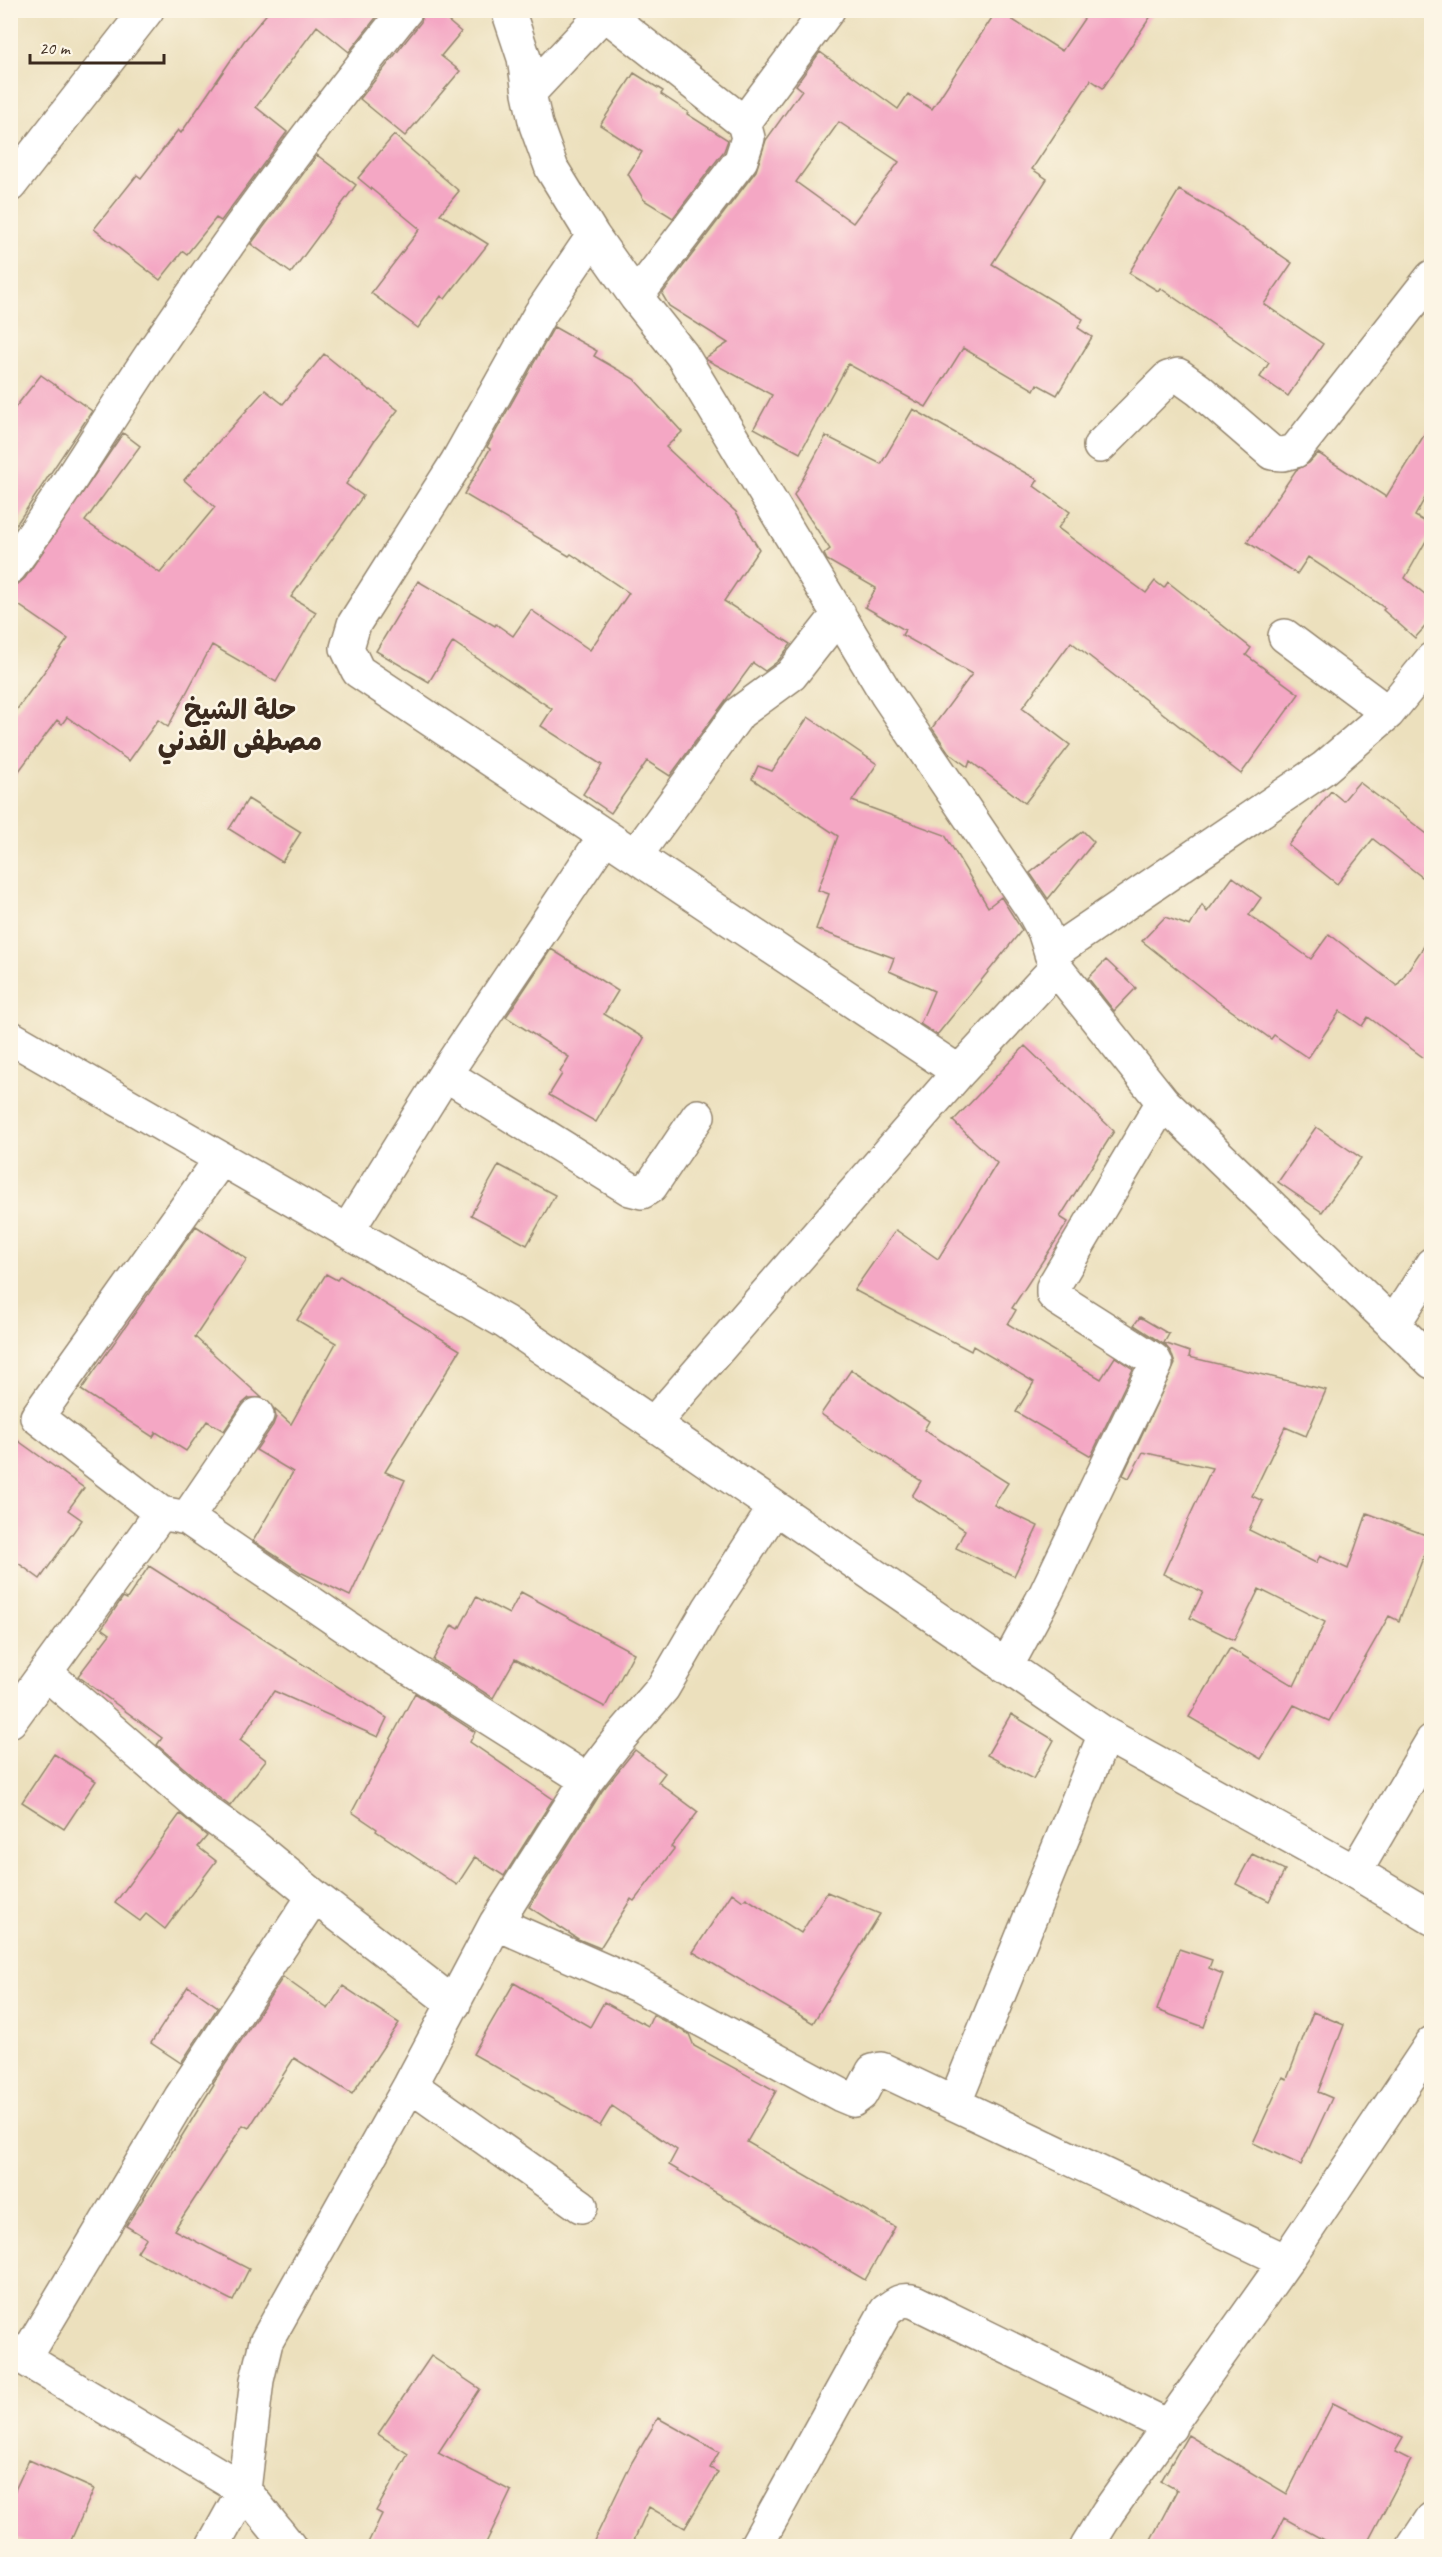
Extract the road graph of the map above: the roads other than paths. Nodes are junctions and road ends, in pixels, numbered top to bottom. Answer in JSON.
{"nodes":[{"id":1,"x":147,"y":10,"type":"edge"},
{"id":2,"x":405,"y":10,"type":"edge"},
{"id":3,"x":508,"y":10,"type":"edge"},
{"id":4,"x":828,"y":10,"type":"edge"},
{"id":5,"x":605,"y":12,"type":"edge"},
{"id":6,"x":529,"y":93,"type":"junction"},
{"id":7,"x":744,"y":123,"type":"junction"},
{"id":8,"x":10,"y":185,"type":"edge"},
{"id":9,"x":593,"y":236,"type":"junction"},
{"id":10,"x":1431,"y":277,"type":"edge"},
{"id":11,"x":636,"y":297,"type":"junction"},
{"id":12,"x":1100,"y":446,"type":"dead end"},
{"id":13,"x":10,"y":567,"type":"edge"},
{"id":14,"x":839,"y":614,"type":"junction"},
{"id":15,"x":1285,"y":636,"type":"dead end"},
{"id":16,"x":1431,"y":659,"type":"edge"},
{"id":17,"x":1388,"y":713,"type":"junction"},
{"id":18,"x":605,"y":836,"type":"junction"},
{"id":19,"x":636,"y":855,"type":"junction"},
{"id":20,"x":1054,"y":961,"type":"junction"},
{"id":21,"x":10,"y":1037,"type":"edge"},
{"id":22,"x":959,"y":1072,"type":"junction"},
{"id":23,"x":445,"y":1074,"type":"junction"},
{"id":24,"x":1163,"y":1102,"type":"junction"},
{"id":25,"x":698,"y":1116,"type":"dead end"},
{"id":26,"x":221,"y":1159,"type":"junction"},
{"id":27,"x":348,"y":1230,"type":"junction"},
{"id":28,"x":1431,"y":1264,"type":"edge"},
{"id":29,"x":1393,"y":1325,"type":"junction"},
{"id":30,"x":1431,"y":1362,"type":"edge"},
{"id":31,"x":257,"y":1415,"type":"dead end"},
{"id":32,"x":654,"y":1423,"type":"junction"},
{"id":33,"x":774,"y":1509,"type":"junction"},
{"id":34,"x":174,"y":1516,"type":"junction"},
{"id":35,"x":1006,"y":1667,"type":"junction"},
{"id":36,"x":46,"y":1673,"type":"junction"},
{"id":37,"x":10,"y":1721,"type":"edge"},
{"id":38,"x":1105,"y":1734,"type":"junction"},
{"id":39,"x":1431,"y":1741,"type":"edge"},
{"id":40,"x":587,"y":1779,"type":"junction"},
{"id":41,"x":1355,"y":1872,"type":"junction"},
{"id":42,"x":314,"y":1896,"type":"junction"},
{"id":43,"x":1431,"y":1918,"type":"edge"},
{"id":44,"x":496,"y":1923,"type":"junction"},
{"id":45,"x":454,"y":2004,"type":"junction"},
{"id":46,"x":1431,"y":2043,"type":"edge"},
{"id":47,"x":410,"y":2085,"type":"junction"},
{"id":48,"x":955,"y":2102,"type":"junction"},
{"id":49,"x":581,"y":2206,"type":"dead end"},
{"id":50,"x":1286,"y":2261,"type":"junction"},
{"id":51,"x":18,"y":2354,"type":"edge"},
{"id":52,"x":1170,"y":2427,"type":"junction"},
{"id":53,"x":244,"y":2490,"type":"junction"},
{"id":54,"x":1431,"y":2519,"type":"edge"},
{"id":55,"x":213,"y":2547,"type":"edge"},
{"id":56,"x":290,"y":2547,"type":"edge"},
{"id":57,"x":756,"y":2547,"type":"edge"},
{"id":58,"x":1088,"y":2547,"type":"edge"},
{"id":59,"x":1414,"y":2547,"type":"edge"}],
"edges":[{"from":1,"to":8,"type":"street"},
{"from":2,"to":13,"type":"street"},
{"from":3,"to":6,"type":"street"},
{"from":4,"to":7,"type":"street"},
{"from":5,"to":6,"type":"street"},
{"from":5,"to":7,"type":"street"},
{"from":6,"to":9,"type":"street"},
{"from":7,"to":11,"type":"street"},
{"from":9,"to":11,"type":"street"},
{"from":9,"to":18,"type":"street"},
{"from":10,"to":12,"type":"street"},
{"from":11,"to":14,"type":"street"},
{"from":14,"to":19,"type":"street"},
{"from":14,"to":20,"type":"street"},
{"from":15,"to":17,"type":"street"},
{"from":16,"to":17,"type":"street"},
{"from":17,"to":20,"type":"street"},
{"from":18,"to":19,"type":"street"},
{"from":18,"to":23,"type":"street"},
{"from":19,"to":22,"type":"street"},
{"from":20,"to":22,"type":"street"},
{"from":20,"to":24,"type":"street"},
{"from":21,"to":26,"type":"street"},
{"from":22,"to":32,"type":"street"},
{"from":23,"to":25,"type":"street"},
{"from":23,"to":27,"type":"street"},
{"from":24,"to":29,"type":"street"},
{"from":24,"to":35,"type":"street"},
{"from":26,"to":27,"type":"street"},
{"from":26,"to":34,"type":"street"},
{"from":27,"to":32,"type":"street"},
{"from":28,"to":29,"type":"street"},
{"from":29,"to":30,"type":"street"},
{"from":31,"to":34,"type":"street"},
{"from":32,"to":33,"type":"street"},
{"from":33,"to":35,"type":"street"},
{"from":33,"to":40,"type":"street"},
{"from":34,"to":36,"type":"street"},
{"from":34,"to":40,"type":"street"},
{"from":35,"to":38,"type":"street"},
{"from":36,"to":37,"type":"street"},
{"from":36,"to":42,"type":"street"},
{"from":38,"to":41,"type":"street"},
{"from":38,"to":48,"type":"street"},
{"from":39,"to":41,"type":"street"},
{"from":40,"to":44,"type":"street"},
{"from":41,"to":43,"type":"street"},
{"from":42,"to":45,"type":"street"},
{"from":42,"to":51,"type":"street"},
{"from":44,"to":45,"type":"street"},
{"from":44,"to":48,"type":"street"},
{"from":45,"to":47,"type":"street"},
{"from":46,"to":50,"type":"street"},
{"from":47,"to":49,"type":"street"},
{"from":47,"to":53,"type":"street"},
{"from":48,"to":50,"type":"street"},
{"from":50,"to":52,"type":"street"},
{"from":51,"to":53,"type":"street"},
{"from":52,"to":57,"type":"street"},
{"from":52,"to":58,"type":"street"},
{"from":53,"to":55,"type":"street"},
{"from":53,"to":56,"type":"street"},
{"from":54,"to":59,"type":"street"}]}
